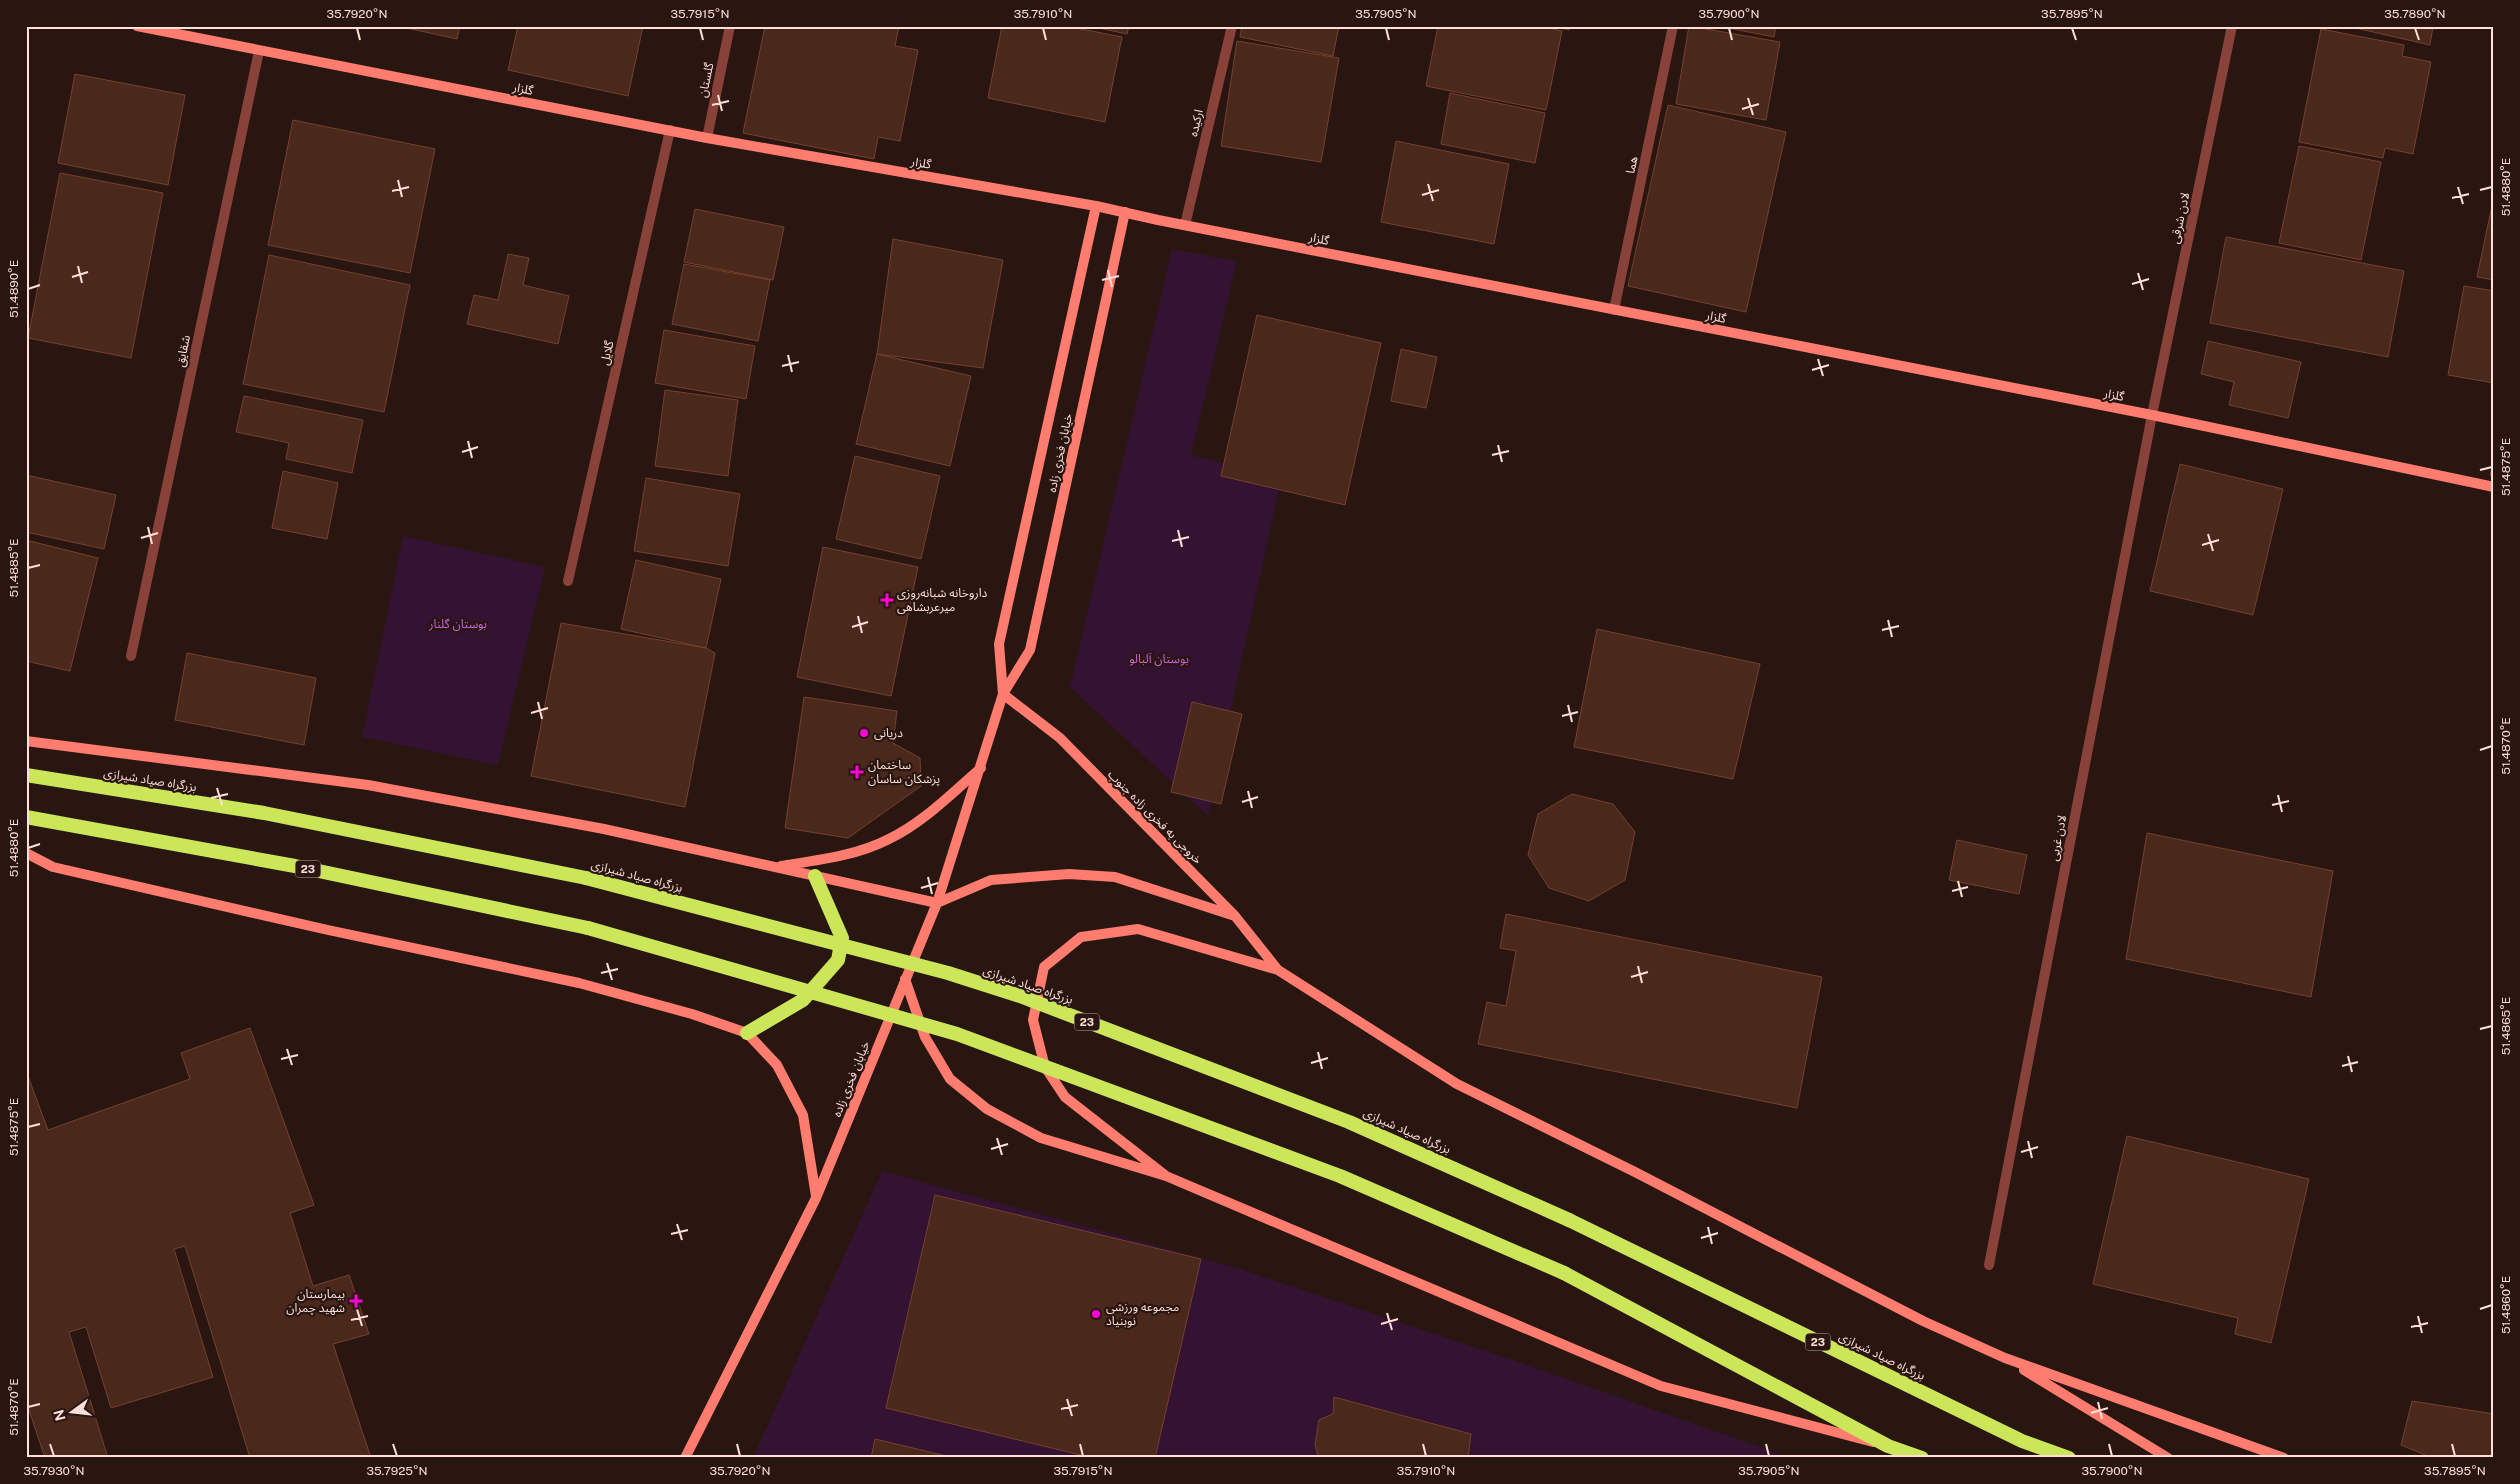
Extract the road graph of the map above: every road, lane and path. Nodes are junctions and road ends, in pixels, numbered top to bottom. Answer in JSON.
{"nodes":[{"id":1,"x":137,"y":26,"type":"edge"},
{"id":2,"x":730,"y":26,"type":"edge"},
{"id":3,"x":1232,"y":26,"type":"edge"},
{"id":4,"x":1674,"y":26,"type":"edge"},
{"id":5,"x":2232,"y":26,"type":"edge"},
{"id":6,"x":259,"y":51,"type":"junction"},
{"id":7,"x":670,"y":130,"type":"junction"},
{"id":8,"x":707,"y":138,"type":"junction"},
{"id":9,"x":1096,"y":206,"type":"junction"},
{"id":10,"x":1125,"y":212,"type":"junction"},
{"id":11,"x":1184,"y":225,"type":"junction"},
{"id":12,"x":1614,"y":310,"type":"junction"},
{"id":13,"x":2152,"y":415,"type":"junction"},
{"id":14,"x":2494,"y":487,"type":"edge"},
{"id":15,"x":568,"y":581,"type":"dead end"},
{"id":16,"x":131,"y":656,"type":"dead end"},
{"id":17,"x":1003,"y":694,"type":"junction"},
{"id":18,"x":26,"y":741,"type":"edge"},
{"id":19,"x":981,"y":768,"type":"junction"},
{"id":20,"x":26,"y":774,"type":"edge"},
{"id":21,"x":26,"y":817,"type":"edge"},
{"id":22,"x":26,"y":853,"type":"edge"},
{"id":23,"x":776,"y":867,"type":"junction"},
{"id":24,"x":815,"y":876,"type":"junction"},
{"id":25,"x":936,"y":903,"type":"junction"},
{"id":26,"x":1235,"y":916,"type":"junction"},
{"id":27,"x":1278,"y":970,"type":"junction"},
{"id":28,"x":905,"y":979,"type":"junction"},
{"id":29,"x":747,"y":1033,"type":"junction"},
{"id":30,"x":1166,"y":1176,"type":"junction"},
{"id":31,"x":816,"y":1198,"type":"junction"},
{"id":32,"x":1989,"y":1265,"type":"dead end"},
{"id":33,"x":2005,"y":1358,"type":"junction"},
{"id":34,"x":1888,"y":1446,"type":"junction"},
{"id":35,"x":685,"y":1458,"type":"edge"},
{"id":36,"x":1922,"y":1458,"type":"edge"},
{"id":37,"x":2069,"y":1458,"type":"edge"},
{"id":38,"x":2168,"y":1458,"type":"edge"},
{"id":39,"x":2284,"y":1458,"type":"edge"}],
"edges":[{"from":1,"to":6,"type":"main road","name":"گلزار"},
{"from":2,"to":8,"type":"street","name":"گلستان"},
{"from":3,"to":11,"type":"street","name":"ارکیده"},
{"from":4,"to":12,"type":"street","name":"هما"},
{"from":5,"to":13,"type":"street","name":"لادن شرقی"},
{"from":6,"to":7,"type":"main road","name":"گلزار"},
{"from":6,"to":16,"type":"street","name":"شقایق"},
{"from":7,"to":8,"type":"main road","name":"گلزار"},
{"from":7,"to":15,"type":"street","name":"گلایل"},
{"from":8,"to":9,"type":"main road","name":"گلزار"},
{"from":9,"to":10,"type":"main road","name":"گلزار"},
{"from":9,"to":17,"type":"main road","name":"خیابان فخری زاده"},
{"from":10,"to":11,"type":"main road","name":"گلزار"},
{"from":10,"to":17,"type":"main road","name":"خیابان فخری زاده"},
{"from":11,"to":12,"type":"main road","name":"گلزار"},
{"from":12,"to":13,"type":"main road","name":"گلزار"},
{"from":13,"to":14,"type":"main road","name":"گلزار"},
{"from":13,"to":32,"type":"street","name":"لادن غربی"},
{"from":17,"to":19,"type":"main road","name":"خیابان فخری زاده"},
{"from":17,"to":26,"type":"main road","name":"خروجی به فخری زاده جنوب"},
{"from":18,"to":23,"type":"main road"},
{"from":19,"to":23,"type":"main road"},
{"from":19,"to":25,"type":"main road","name":"خیابان فخری زاده"},
{"from":20,"to":37,"type":"highway","name":"بزرگراه صیاد شیرازی","number":"23","bridge":true},
{"from":21,"to":34,"type":"highway","number":"23","bridge":true},
{"from":22,"to":29,"type":"main road"},
{"from":23,"to":24,"type":"main road"},
{"from":24,"to":25,"type":"main road"},
{"from":24,"to":29,"type":"highway"},
{"from":25,"to":26,"type":"main road"},
{"from":25,"to":28,"type":"main road","name":"خیابان فخری زاده"},
{"from":26,"to":27,"type":"main road","name":"خروجی به فخری زاده جنوب"},
{"from":27,"to":30,"type":"main road"},
{"from":27,"to":33,"type":"main road"},
{"from":28,"to":30,"type":"main road"},
{"from":28,"to":31,"type":"main road","name":"خیابان فخری زاده"},
{"from":29,"to":31,"type":"main road"},
{"from":30,"to":34,"type":"main road"},
{"from":31,"to":35,"type":"main road","name":"خیابان فخری زاده"},
{"from":33,"to":38,"type":"main road"},
{"from":33,"to":39,"type":"main road"},
{"from":34,"to":36,"type":"highway","number":"23"}]}
